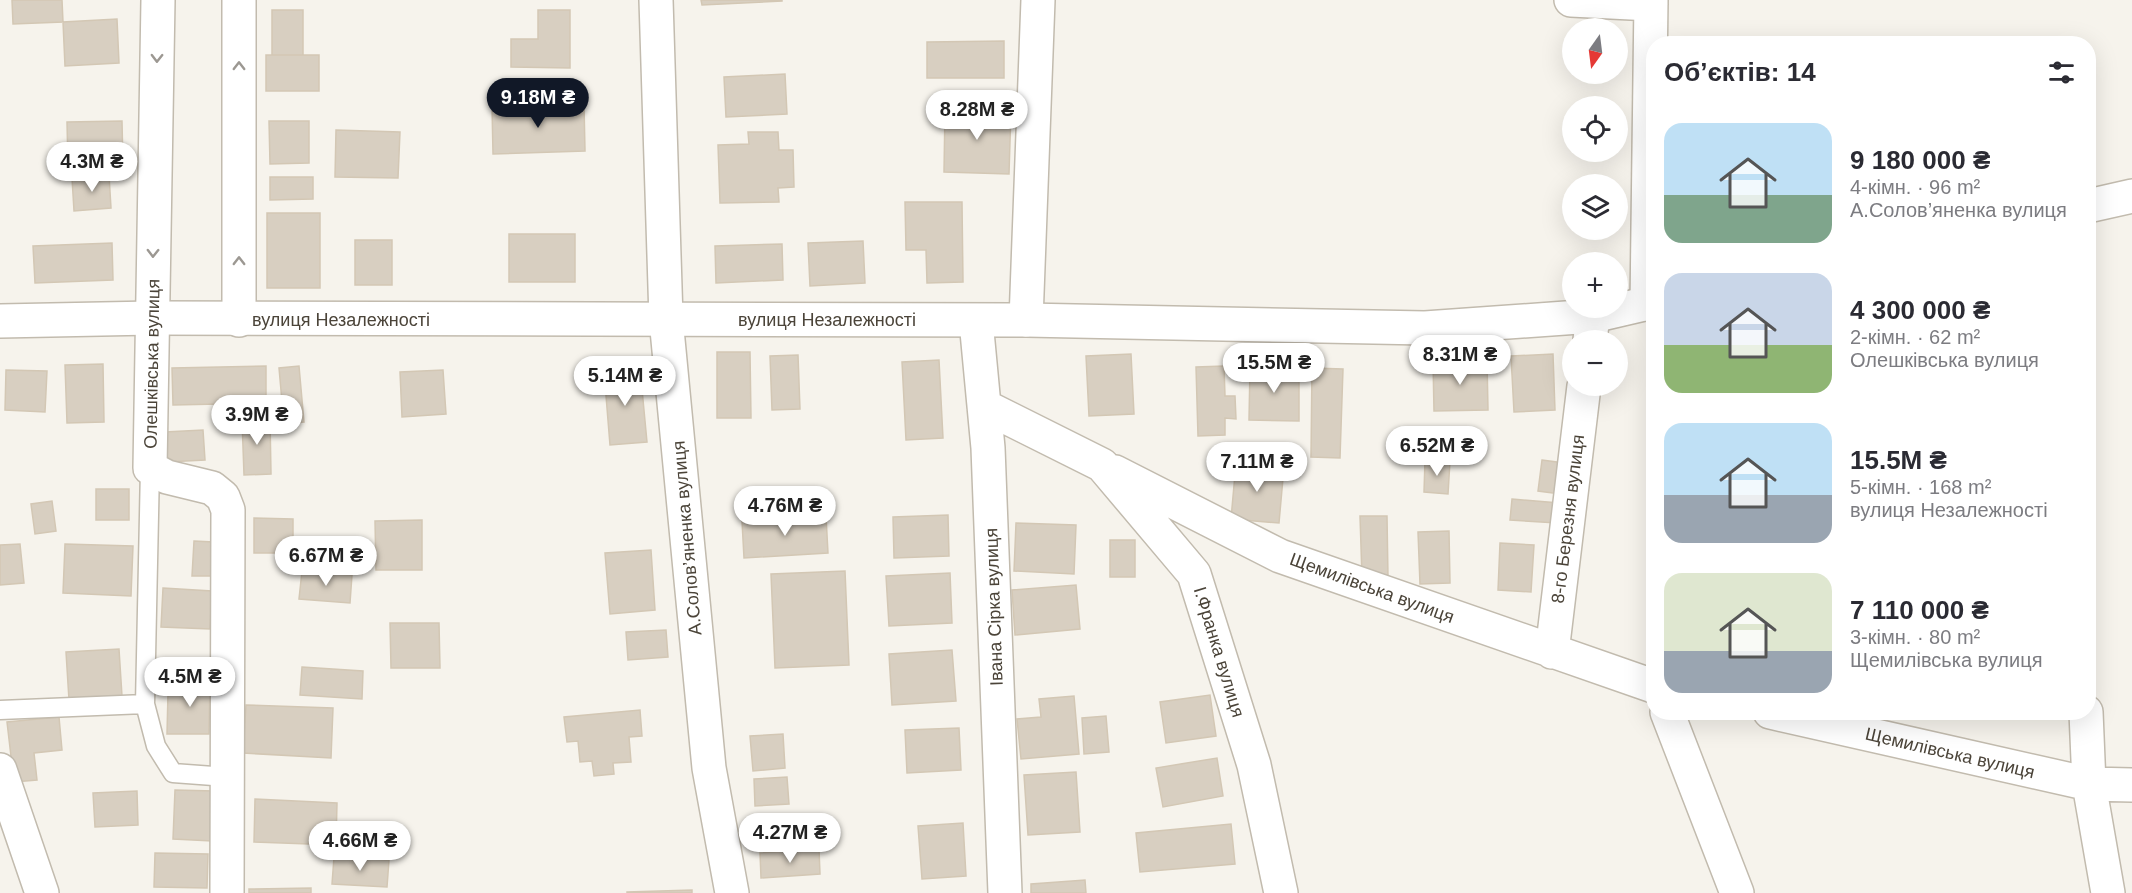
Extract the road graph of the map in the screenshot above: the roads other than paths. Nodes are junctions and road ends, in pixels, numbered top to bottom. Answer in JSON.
{"nodes":[{"id":1,"x":158,"y":0,"type":"edge"},
{"id":2,"x":239,"y":0,"type":"edge"},
{"id":3,"x":656,"y":0,"type":"edge"},
{"id":4,"x":1038,"y":0,"type":"edge"},
{"id":5,"x":1571,"y":0,"type":"edge"},
{"id":6,"x":1651,"y":2,"type":"edge"},
{"id":7,"x":1651,"y":36,"type":"edge"},
{"id":8,"x":2132,"y":196,"type":"edge"},
{"id":9,"x":2096,"y":204,"type":"edge"},
{"id":10,"x":1646,"y":305,"type":"edge"},
{"id":11,"x":152,"y":318,"type":"junction"},
{"id":12,"x":666,"y":319,"type":"junction"},
{"id":13,"x":240,"y":320,"type":"junction"},
{"id":14,"x":1026,"y":320,"type":"junction"},
{"id":15,"x":0,"y":321,"type":"edge"},
{"id":16,"x":976,"y":321,"type":"junction"},
{"id":17,"x":1592,"y":328,"type":"edge"},
{"id":18,"x":1583,"y":396,"type":"edge"},
{"id":19,"x":984,"y":406,"type":"junction"},
{"id":20,"x":1102,"y":465,"type":"junction"},
{"id":21,"x":150,"y":468,"type":"junction"},
{"id":22,"x":1552,"y":652,"type":"junction"},
{"id":23,"x":1646,"y":684,"type":"edge"},
{"id":24,"x":145,"y":704,"type":"junction"},
{"id":25,"x":0,"y":710,"type":"edge"},
{"id":26,"x":1670,"y":720,"type":"edge"},
{"id":27,"x":1805,"y":720,"type":"edge"},
{"id":28,"x":2086,"y":720,"type":"edge"},
{"id":29,"x":0,"y":770,"type":"edge"},
{"id":30,"x":227,"y":777,"type":"junction"},
{"id":31,"x":2089,"y":784,"type":"junction"},
{"id":32,"x":2132,"y":785,"type":"edge"},
{"id":33,"x":42,"y":893,"type":"edge"},
{"id":34,"x":227,"y":893,"type":"edge"},
{"id":35,"x":732,"y":893,"type":"edge"},
{"id":36,"x":1005,"y":893,"type":"edge"},
{"id":37,"x":1281,"y":893,"type":"edge"},
{"id":38,"x":1737,"y":893,"type":"edge"},
{"id":39,"x":2108,"y":893,"type":"edge"}],
"edges":[{"from":1,"to":11,"type":"street","name":"Олешківська вулиця","one_way":true},
{"from":13,"to":2,"type":"street","one_way":true},
{"from":3,"to":12,"type":"street","name":"А.Солов’яненка вулиця"},
{"from":4,"to":14,"type":"street"},
{"from":5,"to":6,"type":"street"},
{"from":6,"to":7,"type":"street"},
{"from":8,"to":9,"type":"street"},
{"from":10,"to":17,"type":"street","name":"вулиця Незалежності"},
{"from":11,"to":13,"type":"street","name":"вулиця Незалежності"},
{"from":11,"to":15,"type":"street","name":"вулиця Незалежності"},
{"from":11,"to":21,"type":"street","name":"Олешківська вулиця"},
{"from":12,"to":13,"type":"street","name":"вулиця Незалежності"},
{"from":12,"to":16,"type":"street","name":"вулиця Незалежності"},
{"from":12,"to":35,"type":"street","name":"А.Солов’яненка вулиця"},
{"from":14,"to":16,"type":"street","name":"вулиця Незалежності"},
{"from":14,"to":17,"type":"street","name":"вулиця Незалежності"},
{"from":16,"to":19,"type":"street","name":"Івана Сірка вулиця"},
{"from":18,"to":22,"type":"street","name":"8-го Березня вулиця"},
{"from":19,"to":20,"type":"street","name":"І.Франка вулиця"},
{"from":19,"to":36,"type":"street","name":"Івана Сірка вулиця"},
{"from":20,"to":22,"type":"street","name":"Щемилівська вулиця"},
{"from":20,"to":37,"type":"street","name":"І.Франка вулиця"},
{"from":21,"to":24,"type":"lane"},
{"from":21,"to":30,"type":"street","name":"Олешківська вулиця"},
{"from":22,"to":23,"type":"street","name":"Щемилівська вулиця"},
{"from":24,"to":25,"type":"lane"},
{"from":24,"to":30,"type":"lane"},
{"from":26,"to":38,"type":"street"},
{"from":27,"to":31,"type":"street","name":"Щемилівська вулиця"},
{"from":28,"to":31,"type":"street"},
{"from":29,"to":33,"type":"street"},
{"from":30,"to":34,"type":"street","name":"Олешківська вулиця"},
{"from":31,"to":32,"type":"street","name":"Щемилівська вулиця"},
{"from":31,"to":39,"type":"street"}]}
